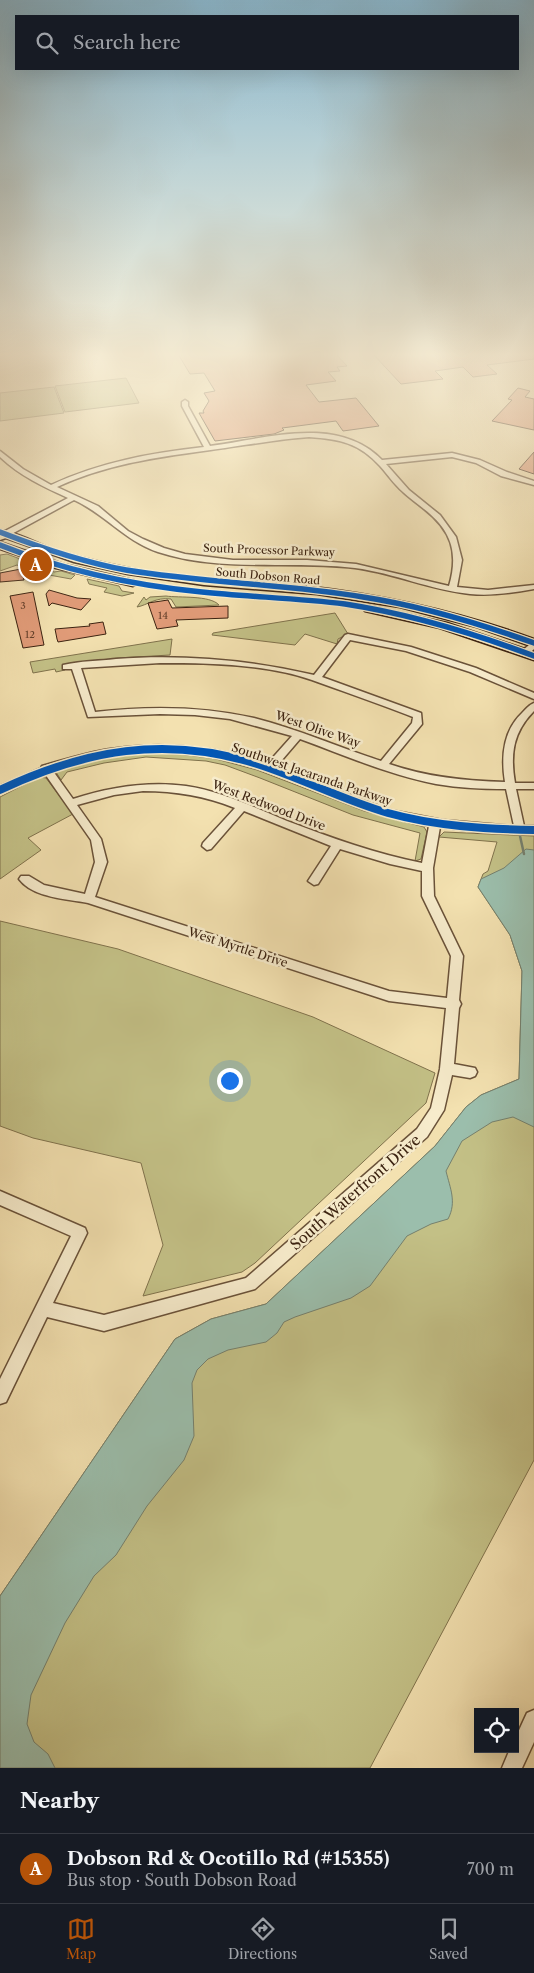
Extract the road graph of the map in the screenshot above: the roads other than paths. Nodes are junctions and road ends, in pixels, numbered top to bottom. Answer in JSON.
{"nodes":[{"id":1,"x":202,"y":437,"type":"edge"},
{"id":2,"x":303,"y":437,"type":"edge"},
{"id":3,"x":329,"y":437,"type":"edge"},
{"id":4,"x":208,"y":448,"type":"junction"},
{"id":5,"x":0,"y":453,"type":"edge"},
{"id":6,"x":380,"y":462,"type":"junction"},
{"id":7,"x":534,"y":483,"type":"edge"},
{"id":8,"x":50,"y":488,"type":"junction"},
{"id":9,"x":77,"y":500,"type":"junction"},
{"id":10,"x":3,"y":540,"type":"edge"},
{"id":11,"x":227,"y":584,"type":"junction"},
{"id":12,"x":145,"y":585,"type":"junction"},
{"id":13,"x":534,"y":587,"type":"edge"},
{"id":14,"x":452,"y":589,"type":"junction"},
{"id":15,"x":532,"y":649,"type":"edge"},
{"id":16,"x":316,"y":679,"type":"junction"},
{"id":17,"x":534,"y":696,"type":"edge"},
{"id":18,"x":534,"y":706,"type":"edge"},
{"id":19,"x":298,"y":735,"type":"junction"},
{"id":20,"x":383,"y":765,"type":"junction"},
{"id":21,"x":46,"y":768,"type":"junction"},
{"id":22,"x":269,"y":769,"type":"junction"},
{"id":23,"x":510,"y":786,"type":"junction"},
{"id":24,"x":534,"y":786,"type":"edge"},
{"id":25,"x":0,"y":790,"type":"edge"},
{"id":26,"x":72,"y":803,"type":"junction"},
{"id":27,"x":242,"y":807,"type":"junction"},
{"id":28,"x":435,"y":824,"type":"junction"},
{"id":29,"x":520,"y":830,"type":"junction"},
{"id":30,"x":534,"y":830,"type":"edge"},
{"id":31,"x":337,"y":845,"type":"junction"},
{"id":32,"x":207,"y":846,"type":"dead end"},
{"id":33,"x":427,"y":868,"type":"junction"},
{"id":34,"x":25,"y":879,"type":"dead end"},
{"id":35,"x":314,"y":881,"type":"dead end"},
{"id":36,"x":89,"y":899,"type":"junction"},
{"id":37,"x":455,"y":1004,"type":"junction"},
{"id":38,"x":447,"y":1069,"type":"junction"},
{"id":39,"x":470,"y":1072,"type":"dead end"},
{"id":40,"x":0,"y":1198,"type":"edge"},
{"id":41,"x":44,"y":1309,"type":"junction"},
{"id":42,"x":0,"y":1396,"type":"edge"},
{"id":43,"x":534,"y":1720,"type":"edge"},
{"id":44,"x":512,"y":1768,"type":"edge"}],
"edges":[{"from":1,"to":4,"type":"street"},
{"from":2,"to":4,"type":"street"},
{"from":3,"to":6,"type":"street"},
{"from":4,"to":8,"type":"street"},
{"from":5,"to":8,"type":"street","name":"South Processor Parkway"},
{"from":6,"to":7,"type":"street"},
{"from":6,"to":14,"type":"street"},
{"from":8,"to":9,"type":"street","name":"South Processor Parkway"},
{"from":9,"to":10,"type":"street"},
{"from":9,"to":14,"type":"street","name":"South Processor Parkway"},
{"from":10,"to":11,"type":"main road","name":"South Dobson Road"},
{"from":10,"to":12,"type":"main road","name":"South Dobson Road"},
{"from":11,"to":12,"type":"main road"},
{"from":11,"to":15,"type":"main road","name":"South Dobson Road"},
{"from":12,"to":15,"type":"main road","name":"South Dobson Road"},
{"from":13,"to":14,"type":"street","name":"South Processor Parkway"},
{"from":16,"to":17,"type":"street"},
{"from":16,"to":19,"type":"street","name":"West Olive Way"},
{"from":16,"to":20,"type":"street"},
{"from":18,"to":23,"type":"street"},
{"from":19,"to":20,"type":"street","name":"West Olive Way"},
{"from":19,"to":22,"type":"street"},
{"from":20,"to":23,"type":"street","name":"West Olive Way"},
{"from":21,"to":22,"type":"street","name":"Southwest Jacaranda Parkway"},
{"from":21,"to":25,"type":"street","name":"Southwest Jacaranda Parkway"},
{"from":21,"to":26,"type":"street"},
{"from":22,"to":28,"type":"street","name":"Southwest Jacaranda Parkway"},
{"from":23,"to":24,"type":"street","name":"West Olive Way"},
{"from":23,"to":29,"type":"street"},
{"from":26,"to":27,"type":"street","name":"West Redwood Drive"},
{"from":26,"to":36,"type":"street"},
{"from":27,"to":31,"type":"street","name":"West Redwood Drive"},
{"from":27,"to":32,"type":"street"},
{"from":28,"to":29,"type":"street","name":"Southwest Jacaranda Parkway"},
{"from":28,"to":33,"type":"street","name":"South Waterfront Drive"},
{"from":29,"to":30,"type":"street","name":"Southwest Jacaranda Parkway"},
{"from":31,"to":33,"type":"street","name":"West Redwood Drive"},
{"from":31,"to":35,"type":"street"},
{"from":33,"to":37,"type":"street","name":"South Waterfront Drive"},
{"from":34,"to":36,"type":"street","name":"West Myrtle Drive"},
{"from":36,"to":37,"type":"street","name":"West Myrtle Drive"},
{"from":37,"to":38,"type":"street","name":"South Waterfront Drive"},
{"from":38,"to":39,"type":"street"},
{"from":38,"to":41,"type":"street","name":"South Waterfront Drive"},
{"from":40,"to":41,"type":"street"},
{"from":41,"to":42,"type":"street"},
{"from":43,"to":44,"type":"street"}]}
